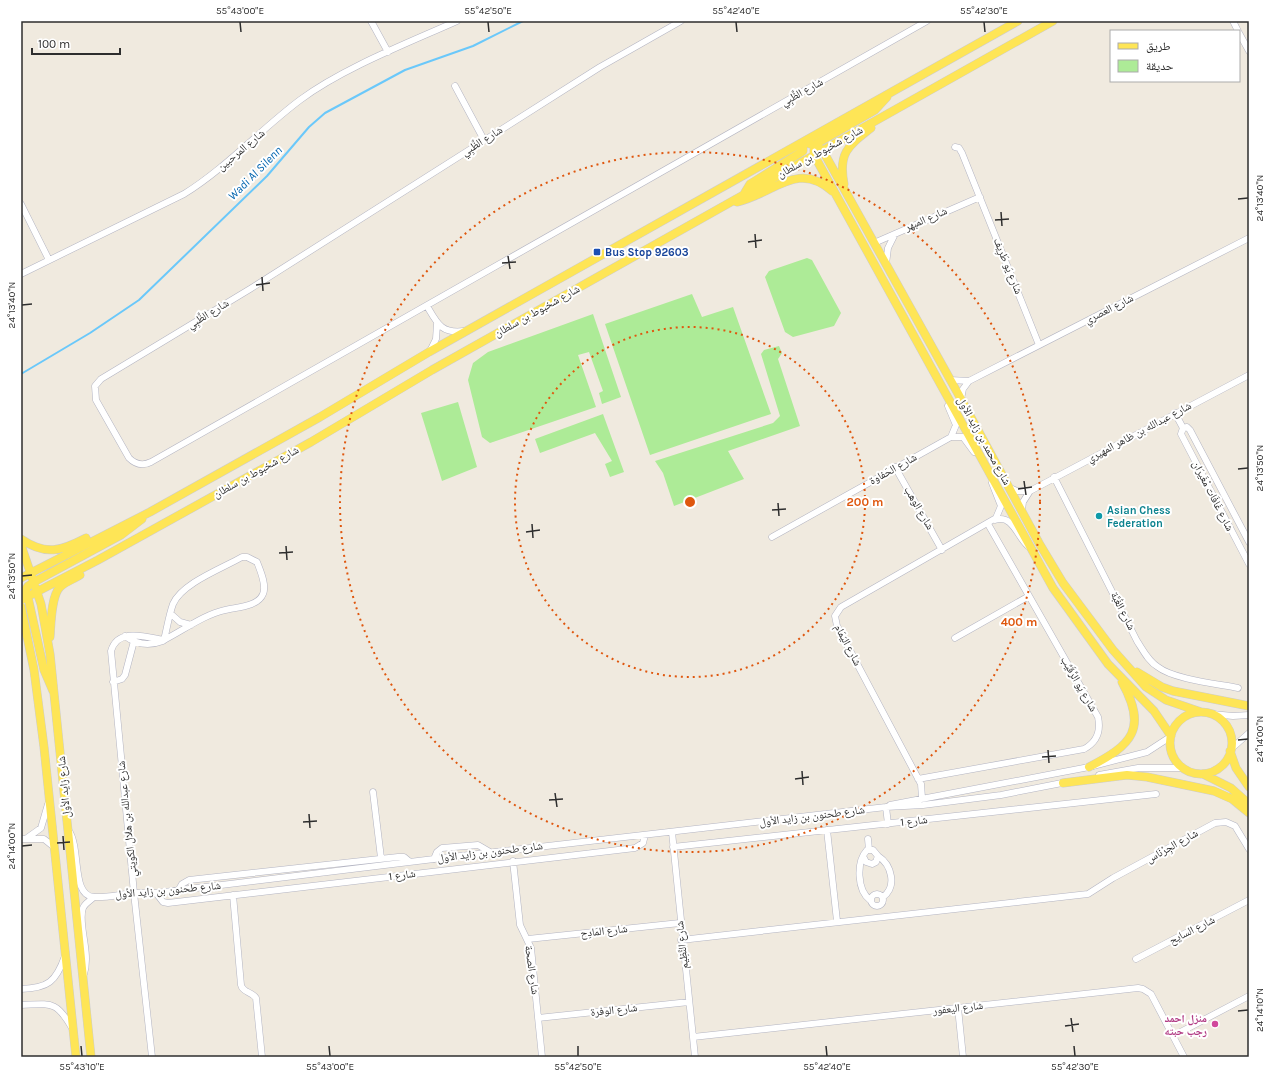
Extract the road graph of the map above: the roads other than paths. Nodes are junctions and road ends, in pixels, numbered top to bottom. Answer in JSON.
{"nodes":[{"id":1,"x":371,"y":21,"type":"edge"},
{"id":2,"x":457,"y":21,"type":"edge"},
{"id":3,"x":681,"y":21,"type":"edge"},
{"id":4,"x":927,"y":21,"type":"edge"},
{"id":5,"x":1018,"y":21,"type":"edge"},
{"id":6,"x":1053,"y":21,"type":"edge"},
{"id":7,"x":1233,"y":21,"type":"edge"},
{"id":8,"x":1238,"y":30,"type":"edge"},
{"id":9,"x":1240,"y":34,"type":"edge"},
{"id":10,"x":1249,"y":51,"type":"edge"},
{"id":11,"x":388,"y":52,"type":"junction"},
{"id":12,"x":455,"y":86,"type":"dead end"},
{"id":13,"x":889,"y":93,"type":"junction"},
{"id":14,"x":892,"y":112,"type":"junction"},
{"id":15,"x":484,"y":140,"type":"junction"},
{"id":16,"x":800,"y":143,"type":"junction"},
{"id":17,"x":814,"y":145,"type":"junction"},
{"id":18,"x":955,"y":147,"type":"dead end"},
{"id":19,"x":824,"y":153,"type":"junction"},
{"id":20,"x":816,"y":157,"type":"junction"},
{"id":21,"x":845,"y":191,"type":"junction"},
{"id":22,"x":744,"y":195,"type":"junction"},
{"id":23,"x":837,"y":196,"type":"junction"},
{"id":24,"x":980,"y":197,"type":"junction"},
{"id":25,"x":728,"y":203,"type":"junction"},
{"id":26,"x":21,"y":204,"type":"edge"},
{"id":27,"x":845,"y":210,"type":"junction"},
{"id":28,"x":896,"y":233,"type":"junction"},
{"id":29,"x":1249,"y":238,"type":"edge"},
{"id":30,"x":874,"y":243,"type":"junction"},
{"id":31,"x":49,"y":260,"type":"junction"},
{"id":32,"x":886,"y":264,"type":"junction"},
{"id":33,"x":21,"y":274,"type":"edge"},
{"id":34,"x":426,"y":306,"type":"junction"},
{"id":35,"x":437,"y":324,"type":"junction"},
{"id":36,"x":467,"y":331,"type":"junction"},
{"id":37,"x":1039,"y":345,"type":"junction"},
{"id":38,"x":429,"y":352,"type":"junction"},
{"id":39,"x":1249,"y":375,"type":"edge"},
{"id":40,"x":950,"y":380,"type":"junction"},
{"id":41,"x":969,"y":381,"type":"junction"},
{"id":42,"x":945,"y":391,"type":"junction"},
{"id":43,"x":961,"y":399,"type":"junction"},
{"id":44,"x":1175,"y":413,"type":"junction"},
{"id":45,"x":1183,"y":428,"type":"junction"},
{"id":46,"x":951,"y":437,"type":"junction"},
{"id":47,"x":982,"y":459,"type":"junction"},
{"id":48,"x":896,"y":467,"type":"junction"},
{"id":49,"x":991,"y":476,"type":"junction"},
{"id":50,"x":1054,"y":477,"type":"junction"},
{"id":51,"x":1010,"y":488,"type":"junction"},
{"id":52,"x":1030,"y":490,"type":"junction"},
{"id":53,"x":1022,"y":510,"type":"junction"},
{"id":54,"x":150,"y":512,"type":"junction"},
{"id":55,"x":991,"y":522,"type":"junction"},
{"id":56,"x":772,"y":537,"type":"dead end"},
{"id":57,"x":21,"y":539,"type":"edge"},
{"id":58,"x":1249,"y":542,"type":"edge"},
{"id":59,"x":21,"y":545,"type":"edge"},
{"id":60,"x":1031,"y":549,"type":"junction"},
{"id":61,"x":942,"y":550,"type":"junction"},
{"id":62,"x":98,"y":560,"type":"junction"},
{"id":63,"x":1249,"y":564,"type":"edge"},
{"id":64,"x":31,"y":573,"type":"junction"},
{"id":65,"x":24,"y":587,"type":"edge"},
{"id":66,"x":36,"y":592,"type":"junction"},
{"id":67,"x":1029,"y":596,"type":"junction"},
{"id":68,"x":21,"y":607,"type":"edge"},
{"id":69,"x":171,"y":614,"type":"junction"},
{"id":70,"x":191,"y":625,"type":"junction"},
{"id":71,"x":21,"y":630,"type":"edge"},
{"id":72,"x":125,"y":636,"type":"junction"},
{"id":73,"x":955,"y":638,"type":"dead end"},
{"id":74,"x":164,"y":640,"type":"junction"},
{"id":75,"x":134,"y":642,"type":"junction"},
{"id":76,"x":29,"y":644,"type":"junction"},
{"id":77,"x":50,"y":654,"type":"junction"},
{"id":78,"x":1125,"y":663,"type":"junction"},
{"id":79,"x":1117,"y":674,"type":"junction"},
{"id":80,"x":113,"y":682,"type":"junction"},
{"id":81,"x":1238,"y":688,"type":"dead end"},
{"id":82,"x":55,"y":694,"type":"junction"},
{"id":83,"x":1249,"y":706,"type":"edge"},
{"id":84,"x":1201,"y":712,"type":"junction"},
{"id":85,"x":1212,"y":714,"type":"junction"},
{"id":86,"x":1249,"y":715,"type":"edge"},
{"id":87,"x":1249,"y":733,"type":"edge"},
{"id":88,"x":1170,"y":736,"type":"junction"},
{"id":89,"x":1231,"y":749,"type":"junction"},
{"id":90,"x":1089,"y":767,"type":"junction"},
{"id":91,"x":1183,"y":768,"type":"junction"},
{"id":92,"x":1200,"y":773,"type":"junction"},
{"id":93,"x":918,"y":779,"type":"junction"},
{"id":94,"x":1063,"y":783,"type":"junction"},
{"id":95,"x":1249,"y":787,"type":"edge"},
{"id":96,"x":373,"y":792,"type":"dead end"},
{"id":97,"x":1156,"y":794,"type":"dead end"},
{"id":98,"x":50,"y":797,"type":"junction"},
{"id":99,"x":922,"y":798,"type":"junction"},
{"id":100,"x":1249,"y":804,"type":"edge"},
{"id":101,"x":886,"y":807,"type":"junction"},
{"id":102,"x":1249,"y":813,"type":"edge"},
{"id":103,"x":888,"y":824,"type":"junction"},
{"id":104,"x":867,"y":826,"type":"junction"},
{"id":105,"x":67,"y":828,"type":"junction"},
{"id":106,"x":826,"y":830,"type":"junction"},
{"id":107,"x":672,"y":832,"type":"junction"},
{"id":108,"x":645,"y":835,"type":"junction"},
{"id":109,"x":24,"y":838,"type":"edge"},
{"id":110,"x":54,"y":847,"type":"junction"},
{"id":111,"x":673,"y":847,"type":"junction"},
{"id":112,"x":1249,"y":849,"type":"edge"},
{"id":113,"x":869,"y":850,"type":"junction"},
{"id":114,"x":490,"y":852,"type":"junction"},
{"id":115,"x":878,"y":856,"type":"junction"},
{"id":116,"x":381,"y":858,"type":"junction"},
{"id":117,"x":864,"y":858,"type":"junction"},
{"id":118,"x":434,"y":859,"type":"junction"},
{"id":119,"x":513,"y":861,"type":"junction"},
{"id":120,"x":410,"y":862,"type":"junction"},
{"id":121,"x":178,"y":890,"type":"junction"},
{"id":122,"x":134,"y":893,"type":"junction"},
{"id":123,"x":156,"y":893,"type":"junction"},
{"id":124,"x":233,"y":895,"type":"junction"},
{"id":125,"x":94,"y":897,"type":"junction"},
{"id":126,"x":882,"y":897,"type":"junction"},
{"id":127,"x":870,"y":900,"type":"junction"},
{"id":128,"x":1249,"y":900,"type":"edge"},
{"id":129,"x":837,"y":921,"type":"junction"},
{"id":130,"x":680,"y":922,"type":"junction"},
{"id":131,"x":528,"y":939,"type":"junction"},
{"id":132,"x":681,"y":940,"type":"junction"},
{"id":133,"x":66,"y":955,"type":"junction"},
{"id":134,"x":1136,"y":960,"type":"dead end"},
{"id":135,"x":83,"y":976,"type":"junction"},
{"id":136,"x":21,"y":989,"type":"edge"},
{"id":137,"x":1249,"y":996,"type":"edge"},
{"id":138,"x":689,"y":1002,"type":"junction"},
{"id":139,"x":21,"y":1005,"type":"edge"},
{"id":140,"x":958,"y":1008,"type":"junction"},
{"id":141,"x":538,"y":1018,"type":"junction"},
{"id":142,"x":73,"y":1029,"type":"junction"},
{"id":143,"x":1174,"y":1036,"type":"junction"},
{"id":144,"x":693,"y":1037,"type":"junction"},
{"id":145,"x":76,"y":1057,"type":"edge"},
{"id":146,"x":91,"y":1057,"type":"edge"},
{"id":147,"x":152,"y":1057,"type":"edge"},
{"id":148,"x":262,"y":1057,"type":"edge"},
{"id":149,"x":542,"y":1057,"type":"edge"},
{"id":150,"x":695,"y":1057,"type":"edge"},
{"id":151,"x":963,"y":1057,"type":"edge"},
{"id":152,"x":1184,"y":1057,"type":"edge"}],
"edges":[{"from":1,"to":11,"type":"street"},
{"from":2,"to":11,"type":"street","name":"شارع المرحبين"},
{"from":3,"to":15,"type":"street","name":"شارع الظَّبِي"},
{"from":4,"to":34,"type":"street","name":"شارع الظَّبِي"},
{"from":5,"to":13,"type":"main road","name":"شارع شخبوط بن سلطان"},
{"from":6,"to":14,"type":"main road","name":"شارع شخبوط بن سلطان"},
{"from":7,"to":8,"type":"street"},
{"from":9,"to":10,"type":"street"},
{"from":11,"to":31,"type":"street","name":"شارع المرحبين"},
{"from":12,"to":15,"type":"street"},
{"from":13,"to":16,"type":"main road","name":"شارع شخبوط بن سلطان"},
{"from":13,"to":17,"type":"main road"},
{"from":14,"to":19,"type":"main road","name":"شارع شخبوط بن سلطان"},
{"from":14,"to":21,"type":"main road"},
{"from":15,"to":34,"type":"street","name":"شارع الظَّبِي"},
{"from":16,"to":17,"type":"main road"},
{"from":16,"to":22,"type":"main road"},
{"from":16,"to":36,"type":"main road","name":"شارع شخبوط بن سلطان"},
{"from":17,"to":19,"type":"main road"},
{"from":17,"to":20,"type":"main road"},
{"from":18,"to":24,"type":"street","name":"شارع يَو طَرِيف"},
{"from":19,"to":20,"type":"main road","name":"شارع شخبوط بن سلطان"},
{"from":19,"to":21,"type":"main road","name":"شارع محمد بن زايد الأول"},
{"from":20,"to":22,"type":"main road","name":"شارع شخبوط بن سلطان"},
{"from":20,"to":23,"type":"main road","name":"شارع محمد بن زايد الأول"},
{"from":21,"to":30,"type":"main road","name":"شارع محمد بن زايد الأول"},
{"from":22,"to":25,"type":"main road","name":"شارع شخبوط بن سلطان"},
{"from":23,"to":25,"type":"main road"},
{"from":23,"to":27,"type":"main road","name":"شارع محمد بن زايد الأول"},
{"from":24,"to":28,"type":"street","name":"شارع المبهر"},
{"from":24,"to":37,"type":"street","name":"شارع يَو طَرِيف"},
{"from":25,"to":62,"type":"main road","name":"شارع شخبوط بن سلطان"},
{"from":26,"to":31,"type":"street"},
{"from":27,"to":30,"type":"main road"},
{"from":27,"to":42,"type":"main road","name":"شارع محمد بن زايد الأول"},
{"from":28,"to":30,"type":"street","name":"شارع المبهر"},
{"from":28,"to":32,"type":"street"},
{"from":29,"to":37,"type":"street","name":"شارع العصري"},
{"from":30,"to":32,"type":"main road","name":"شارع محمد بن زايد الأول"},
{"from":31,"to":33,"type":"street","name":"شارع المرحبين"},
{"from":32,"to":40,"type":"main road","name":"شارع محمد بن زايد الأول"},
{"from":34,"to":35,"type":"street"},
{"from":35,"to":36,"type":"street"},
{"from":35,"to":38,"type":"street"},
{"from":36,"to":38,"type":"main road","name":"شارع شخبوط بن سلطان"},
{"from":37,"to":41,"type":"street","name":"شارع العصري"},
{"from":38,"to":54,"type":"main road","name":"شارع شخبوط بن سلطان"},
{"from":39,"to":44,"type":"street","name":"شارع عبدالله بن ظاهر المهيري"},
{"from":40,"to":41,"type":"street"},
{"from":40,"to":43,"type":"main road","name":"شارع محمد بن زايد الأول"},
{"from":41,"to":43,"type":"street"},
{"from":42,"to":46,"type":"street"},
{"from":42,"to":47,"type":"main road","name":"شارع محمد بن زايد الأول"},
{"from":43,"to":51,"type":"main road","name":"شارع محمد بن زايد الأول"},
{"from":44,"to":45,"type":"street","name":"شارع غَافَات مْغَيرَان"},
{"from":44,"to":50,"type":"street","name":"شارع عبدالله بن ظاهر المهيري"},
{"from":45,"to":58,"type":"street","name":"شارع غَافَات مْغَيرَان"},
{"from":45,"to":63,"type":"street","name":"شارع غَافَات مْغَيرَان"},
{"from":46,"to":47,"type":"street"},
{"from":46,"to":48,"type":"street","name":"شارع الحَفاوة"},
{"from":47,"to":49,"type":"main road","name":"شارع محمد بن زايد الأول"},
{"from":48,"to":56,"type":"street","name":"شارع الحَفاوة"},
{"from":48,"to":61,"type":"street","name":"شارع الوهب"},
{"from":49,"to":55,"type":"street"},
{"from":49,"to":60,"type":"main road","name":"شارع محمد بن زايد الأول"},
{"from":50,"to":52,"type":"street","name":"شارع عبدالله بن ظاهر المهيري"},
{"from":50,"to":81,"type":"street","name":"شارع الغُبَّة"},
{"from":51,"to":52,"type":"street"},
{"from":51,"to":53,"type":"main road","name":"شارع محمد بن زايد الأول"},
{"from":52,"to":53,"type":"street"},
{"from":53,"to":78,"type":"main road","name":"شارع محمد بن زايد الأول"},
{"from":54,"to":57,"type":"main road"},
{"from":54,"to":64,"type":"main road","name":"شارع شخبوط بن سلطان"},
{"from":54,"to":65,"type":"main road"},
{"from":55,"to":60,"type":"street"},
{"from":55,"to":61,"type":"street","name":"شارع اليَمَام"},
{"from":55,"to":67,"type":"street","name":"شارع يَو الرِّقَيِّب"},
{"from":59,"to":64,"type":"main road"},
{"from":60,"to":79,"type":"main road","name":"شارع محمد بن زايد الأول"},
{"from":61,"to":93,"type":"street","name":"شارع اليَمَام"},
{"from":62,"to":66,"type":"main road","name":"شارع شخبوط بن سلطان"},
{"from":62,"to":77,"type":"main road"},
{"from":64,"to":65,"type":"main road"},
{"from":65,"to":66,"type":"main road","name":"شارع شخبوط بن سلطان"},
{"from":65,"to":82,"type":"main road"},
{"from":66,"to":77,"type":"main road","name":"شارع زايد الأول"},
{"from":67,"to":73,"type":"street"},
{"from":67,"to":93,"type":"street","name":"شارع يَو الرِّقَيِّب"},
{"from":68,"to":76,"type":"main road","name":"شارع زايد الأول"},
{"from":69,"to":70,"type":"street"},
{"from":69,"to":70,"type":"street"},
{"from":69,"to":74,"type":"street"},
{"from":70,"to":74,"type":"street"},
{"from":71,"to":76,"type":"main road"},
{"from":72,"to":74,"type":"street"},
{"from":72,"to":75,"type":"street"},
{"from":72,"to":80,"type":"street","name":"شارع عبدالله بن هلال الكويتي"},
{"from":74,"to":75,"type":"street"},
{"from":75,"to":80,"type":"street"},
{"from":76,"to":98,"type":"main road","name":"شارع زايد الأول"},
{"from":77,"to":82,"type":"main road","name":"شارع زايد الأول"},
{"from":78,"to":83,"type":"main road"},
{"from":78,"to":84,"type":"main road","name":"شارع محمد بن زايد الأول"},
{"from":79,"to":88,"type":"main road","name":"شارع محمد بن زايد الأول"},
{"from":79,"to":90,"type":"main road"},
{"from":80,"to":122,"type":"street","name":"شارع عبدالله بن هلال الكويتي"},
{"from":82,"to":105,"type":"main road","name":"شارع زايد الأول"},
{"from":84,"to":85,"type":"main road"},
{"from":84,"to":88,"type":"main road"},
{"from":85,"to":86,"type":"street"},
{"from":85,"to":89,"type":"main road"},
{"from":87,"to":89,"type":"street"},
{"from":88,"to":90,"type":"street","name":"شارع طحنون بن زايد الأول"},
{"from":88,"to":91,"type":"main road"},
{"from":89,"to":92,"type":"main road"},
{"from":89,"to":95,"type":"main road"},
{"from":90,"to":99,"type":"street","name":"شارع طحنون بن زايد الأول"},
{"from":91,"to":92,"type":"main road"},
{"from":91,"to":94,"type":"street","name":"شارع طحنون بن زايد الأول"},
{"from":92,"to":100,"type":"main road"},
{"from":93,"to":99,"type":"street","name":"شارع اليَمَام"},
{"from":94,"to":101,"type":"street","name":"شارع طحنون بن زايد الأول"},
{"from":94,"to":102,"type":"main road"},
{"from":96,"to":116,"type":"street"},
{"from":97,"to":103,"type":"street","name":"شارع 1"},
{"from":98,"to":109,"type":"street"},
{"from":98,"to":110,"type":"main road","name":"شارع زايد الأول"},
{"from":99,"to":101,"type":"street","name":"شارع طحنون بن زايد الأول"},
{"from":101,"to":103,"type":"street"},
{"from":101,"to":107,"type":"street","name":"شارع طحنون بن زايد الأول"},
{"from":103,"to":104,"type":"street","name":"شارع 1"},
{"from":104,"to":106,"type":"street","name":"شارع 1"},
{"from":104,"to":113,"type":"street"},
{"from":105,"to":125,"type":"street"},
{"from":105,"to":135,"type":"main road","name":"شارع زايد الأول"},
{"from":106,"to":111,"type":"street","name":"شارع 1"},
{"from":106,"to":129,"type":"street"},
{"from":107,"to":108,"type":"street","name":"شارع طحنون بن زايد الأول"},
{"from":107,"to":111,"type":"street","name":"شارع النَّظِيم"},
{"from":108,"to":114,"type":"street","name":"شارع طحنون بن زايد الأول"},
{"from":108,"to":119,"type":"street","name":"شارع 1"},
{"from":109,"to":110,"type":"street"},
{"from":110,"to":133,"type":"main road","name":"شارع زايد الأول"},
{"from":111,"to":130,"type":"street","name":"شارع النَّظِيم"},
{"from":112,"to":129,"type":"street","name":"شارع الجِرْنَاس"},
{"from":113,"to":115,"type":"street"},
{"from":113,"to":117,"type":"street"},
{"from":114,"to":118,"type":"street","name":"شارع طحنون بن زايد الأول"},
{"from":114,"to":118,"type":"street"},
{"from":115,"to":117,"type":"street"},
{"from":115,"to":126,"type":"street"},
{"from":116,"to":120,"type":"street"},
{"from":116,"to":121,"type":"street"},
{"from":117,"to":127,"type":"street"},
{"from":118,"to":120,"type":"street","name":"شارع طحنون بن زايد الأول"},
{"from":119,"to":124,"type":"street","name":"شارع 1"},
{"from":119,"to":131,"type":"street","name":"شارع الصحة"},
{"from":120,"to":121,"type":"street","name":"شارع طحنون بن زايد الأول"},
{"from":121,"to":123,"type":"street","name":"شارع طحنون بن زايد الأول"},
{"from":122,"to":123,"type":"street","name":"شارع طحنون بن زايد الأول"},
{"from":122,"to":125,"type":"street","name":"شارع طحنون بن زايد الأول"},
{"from":122,"to":147,"type":"street","name":"شارع عبدالله بن هلال الكويتي"},
{"from":123,"to":124,"type":"street","name":"شارع 1"},
{"from":124,"to":148,"type":"street"},
{"from":125,"to":135,"type":"street"},
{"from":126,"to":127,"type":"street"},
{"from":126,"to":127,"type":"street"},
{"from":128,"to":134,"type":"street","name":"شارع السايح"},
{"from":129,"to":132,"type":"street"},
{"from":130,"to":131,"type":"street","name":"شارع المَادِح"},
{"from":130,"to":132,"type":"street","name":"شارع النَّظِيم"},
{"from":131,"to":141,"type":"street","name":"شارع الصحة"},
{"from":132,"to":138,"type":"street","name":"شارع النَّظِيم"},
{"from":133,"to":136,"type":"street"},
{"from":133,"to":142,"type":"main road","name":"شارع زايد الأول"},
{"from":135,"to":146,"type":"main road","name":"شارع زايد الأول"},
{"from":137,"to":143,"type":"street"},
{"from":138,"to":141,"type":"street","name":"شارع الوفرة"},
{"from":138,"to":144,"type":"street","name":"شارع النَّظِيم"},
{"from":139,"to":142,"type":"street"},
{"from":140,"to":143,"type":"street","name":"شارع اليعفور"},
{"from":140,"to":144,"type":"street","name":"شارع اليعفور"},
{"from":140,"to":151,"type":"street"},
{"from":141,"to":149,"type":"street","name":"شارع الصحة"},
{"from":142,"to":145,"type":"main road","name":"شارع زايد الأول"},
{"from":143,"to":152,"type":"street","name":"شارع اليعفور"},
{"from":144,"to":150,"type":"street","name":"شارع النَّظِيم"}]}
